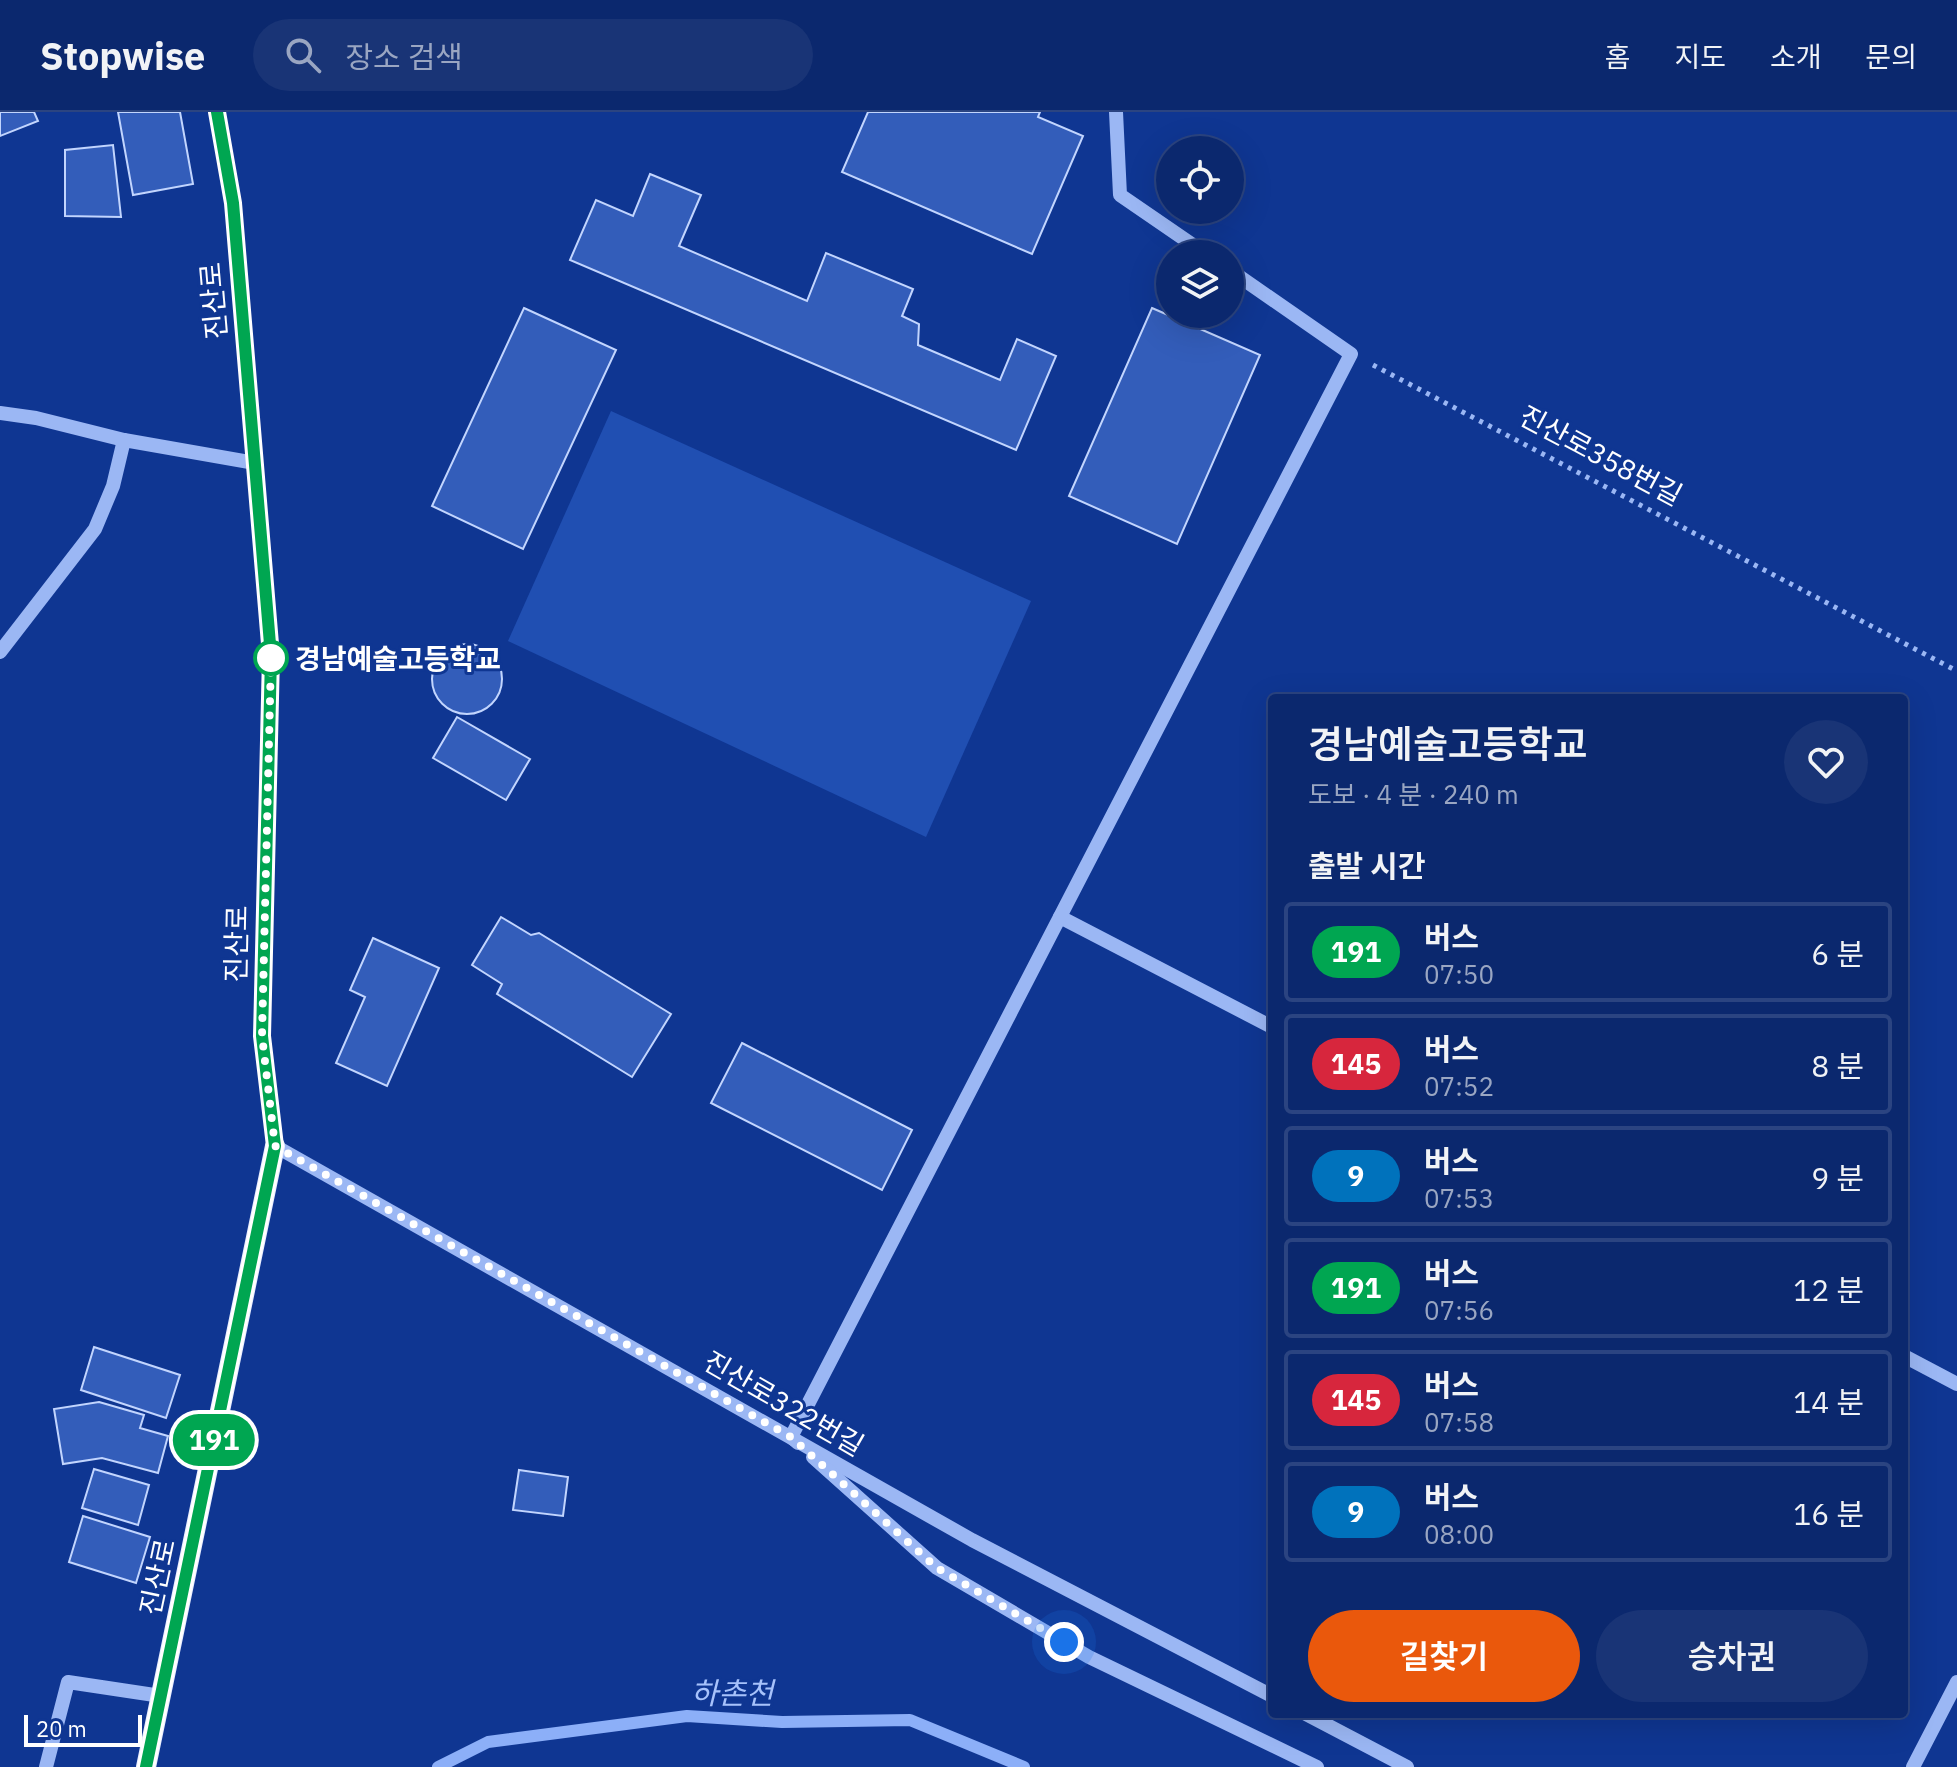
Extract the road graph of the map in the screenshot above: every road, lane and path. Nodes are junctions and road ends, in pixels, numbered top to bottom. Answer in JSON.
{"nodes":[{"id":1,"x":217,"y":112,"type":"edge"},
{"id":2,"x":1116,"y":112,"type":"edge"},
{"id":3,"x":1186,"y":240,"type":"edge"},
{"id":4,"x":1244,"y":280,"type":"edge"},
{"id":5,"x":1351,"y":354,"type":"junction"},
{"id":6,"x":0,"y":413,"type":"edge"},
{"id":7,"x":124,"y":440,"type":"junction"},
{"id":8,"x":255,"y":463,"type":"junction"},
{"id":9,"x":0,"y":652,"type":"edge"},
{"id":10,"x":1957,"y":671,"type":"edge"},
{"id":11,"x":1060,"y":917,"type":"junction"},
{"id":12,"x":1268,"y":1025,"type":"edge"},
{"id":13,"x":275,"y":1146,"type":"junction"},
{"id":14,"x":1908,"y":1358,"type":"edge"},
{"id":15,"x":1957,"y":1384,"type":"edge"},
{"id":16,"x":791,"y":1437,"type":"junction"},
{"id":17,"x":1957,"y":1682,"type":"edge"},
{"id":18,"x":1268,"y":1694,"type":"edge"},
{"id":19,"x":161,"y":1696,"type":"junction"},
{"id":20,"x":1314,"y":1718,"type":"edge"},
{"id":21,"x":46,"y":1767,"type":"edge"},
{"id":22,"x":146,"y":1767,"type":"edge"},
{"id":23,"x":1317,"y":1767,"type":"edge"},
{"id":24,"x":1407,"y":1767,"type":"edge"},
{"id":25,"x":1913,"y":1767,"type":"edge"}],
"edges":[{"from":1,"to":8,"type":"street","name":"진산로"},
{"from":2,"to":3,"type":"street"},
{"from":4,"to":5,"type":"street"},
{"from":5,"to":10,"type":"path","name":"진산로358번길"},
{"from":5,"to":11,"type":"street"},
{"from":6,"to":7,"type":"street"},
{"from":7,"to":8,"type":"street"},
{"from":7,"to":9,"type":"street"},
{"from":8,"to":13,"type":"street","name":"진산로"},
{"from":11,"to":12,"type":"street"},
{"from":11,"to":16,"type":"street"},
{"from":13,"to":16,"type":"street","name":"진산로322번길"},
{"from":13,"to":19,"type":"main road","name":"진산로"},
{"from":14,"to":15,"type":"street"},
{"from":16,"to":18,"type":"street","name":"진산로322번길"},
{"from":16,"to":23,"type":"street"},
{"from":17,"to":25,"type":"street"},
{"from":19,"to":21,"type":"street"},
{"from":19,"to":22,"type":"main road","name":"진산로"},
{"from":20,"to":24,"type":"street"}]}
